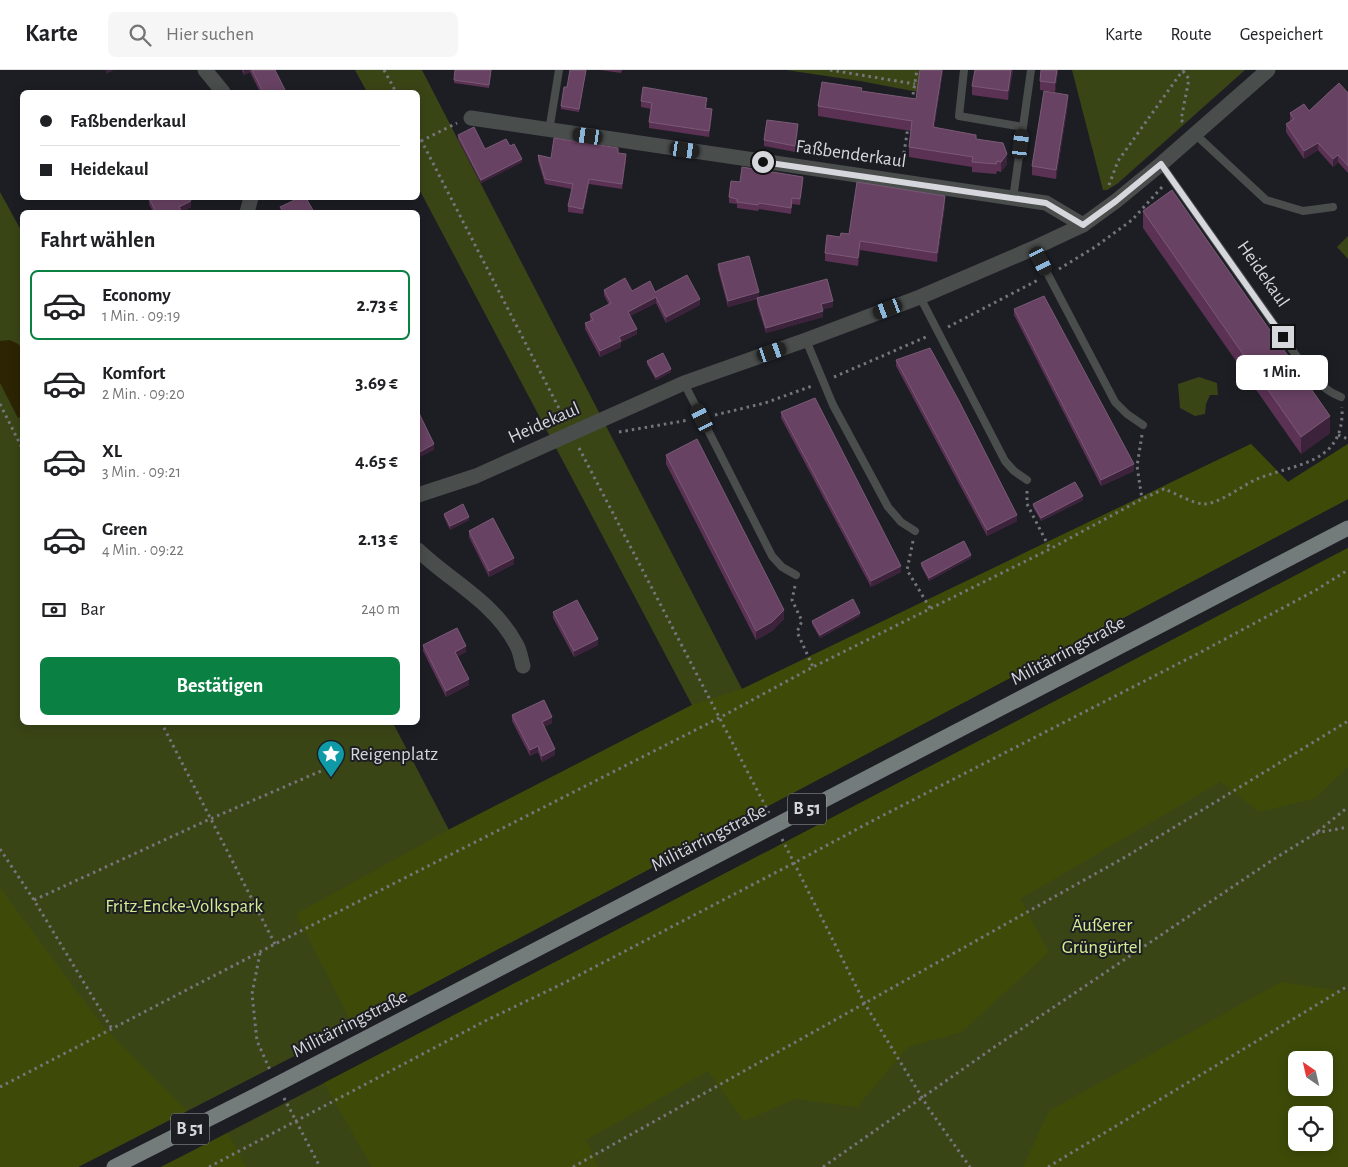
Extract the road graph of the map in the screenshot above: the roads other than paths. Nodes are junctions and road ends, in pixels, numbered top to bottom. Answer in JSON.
{"nodes":[{"id":1,"x":205,"y":70,"type":"edge"},
{"id":2,"x":559,"y":70,"type":"edge"},
{"id":3,"x":964,"y":70,"type":"edge"},
{"id":4,"x":1031,"y":70,"type":"edge"},
{"id":5,"x":1268,"y":70,"type":"edge"},
{"id":6,"x":221,"y":90,"type":"edge"},
{"id":7,"x":471,"y":118,"type":"road end"},
{"id":8,"x":1023,"y":127,"type":"junction"},
{"id":9,"x":549,"y":131,"type":"junction"},
{"id":10,"x":1195,"y":134,"type":"junction"},
{"id":11,"x":1161,"y":164,"type":"junction"},
{"id":12,"x":1013,"y":199,"type":"junction"},
{"id":13,"x":1333,"y":207,"type":"dead end"},
{"id":14,"x":1083,"y":225,"type":"junction"},
{"id":15,"x":1034,"y":248,"type":"junction"},
{"id":16,"x":920,"y":297,"type":"junction"},
{"id":17,"x":806,"y":340,"type":"junction"},
{"id":18,"x":684,"y":383,"type":"junction"},
{"id":19,"x":1341,"y":398,"type":"road end"},
{"id":20,"x":1143,"y":425,"type":"road end"},
{"id":21,"x":1026,"y":480,"type":"road end"},
{"id":22,"x":420,"y":494,"type":"edge"},
{"id":23,"x":1348,"y":528,"type":"edge"},
{"id":24,"x":915,"y":531,"type":"road end"},
{"id":25,"x":420,"y":552,"type":"edge"},
{"id":26,"x":796,"y":575,"type":"road end"},
{"id":27,"x":523,"y":666,"type":"dead end"},
{"id":28,"x":114,"y":1167,"type":"edge"}],
"edges":[{"from":1,"to":6,"type":"street"},
{"from":2,"to":9,"type":"lane"},
{"from":3,"to":8,"type":"lane"},
{"from":4,"to":8,"type":"lane"},
{"from":5,"to":10,"type":"street","name":"Heidekaul"},
{"from":7,"to":9,"type":"street","name":"Faßbenderkaul"},
{"from":8,"to":12,"type":"lane"},
{"from":9,"to":12,"type":"street","name":"Faßbenderkaul"},
{"from":10,"to":11,"type":"street","name":"Heidekaul"},
{"from":10,"to":13,"type":"lane"},
{"from":11,"to":14,"type":"street","name":"Heidekaul"},
{"from":11,"to":19,"type":"lane","name":"Heidekaul"},
{"from":12,"to":14,"type":"street","name":"Faßbenderkaul"},
{"from":14,"to":15,"type":"street","name":"Heidekaul"},
{"from":15,"to":16,"type":"street","name":"Heidekaul"},
{"from":15,"to":20,"type":"lane"},
{"from":16,"to":17,"type":"street","name":"Heidekaul"},
{"from":16,"to":21,"type":"lane"},
{"from":17,"to":18,"type":"street","name":"Heidekaul"},
{"from":17,"to":24,"type":"lane"},
{"from":18,"to":22,"type":"street","name":"Heidekaul"},
{"from":18,"to":26,"type":"lane"},
{"from":23,"to":28,"type":"main road","name":"Militärringstraße","number":"B 51"},
{"from":25,"to":27,"type":"street"}]}
